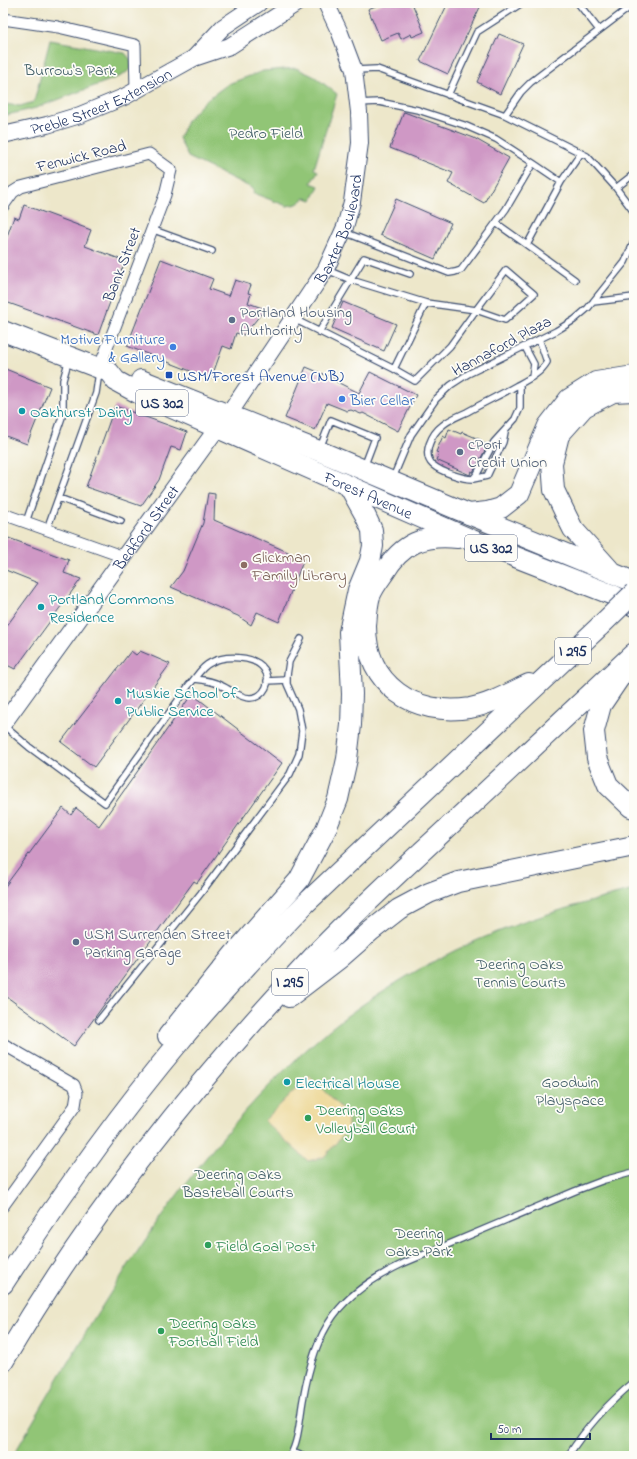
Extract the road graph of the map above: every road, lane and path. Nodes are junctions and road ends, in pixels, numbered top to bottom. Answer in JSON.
{"nodes":[{"id":1,"x":259,"y":3,"type":"edge"},
{"id":2,"x":297,"y":3,"type":"edge"},
{"id":3,"x":326,"y":3,"type":"edge"},
{"id":4,"x":522,"y":3,"type":"edge"},
{"id":5,"x":578,"y":3,"type":"edge"},
{"id":6,"x":634,"y":4,"type":"edge"},
{"id":7,"x":3,"y":19,"type":"edge"},
{"id":8,"x":599,"y":30,"type":"junction"},
{"id":9,"x":194,"y":58,"type":"junction"},
{"id":10,"x":354,"y":70,"type":"junction"},
{"id":11,"x":136,"y":91,"type":"junction"},
{"id":12,"x":448,"y":95,"type":"junction"},
{"id":13,"x":358,"y":103,"type":"junction"},
{"id":14,"x":505,"y":115,"type":"junction"},
{"id":15,"x":3,"y":135,"type":"edge"},
{"id":16,"x":581,"y":153,"type":"junction"},
{"id":17,"x":534,"y":163,"type":"junction"},
{"id":18,"x":171,"y":170,"type":"joint"},
{"id":19,"x":634,"y":174,"type":"edge"},
{"id":20,"x":561,"y":182,"type":"junction"},
{"id":21,"x":616,"y":188,"type":"junction"},
{"id":22,"x":3,"y":206,"type":"edge"},
{"id":23,"x":634,"y":212,"type":"edge"},
{"id":24,"x":496,"y":223,"type":"junction"},
{"id":25,"x":151,"y":229,"type":"junction"},
{"id":26,"x":343,"y":232,"type":"junction"},
{"id":27,"x":634,"y":242,"type":"edge"},
{"id":28,"x":527,"y":245,"type":"junction"},
{"id":29,"x":212,"y":251,"type":"dead end"},
{"id":30,"x":326,"y":269,"type":"junction"},
{"id":31,"x":410,"y":274,"type":"dead end"},
{"id":32,"x":351,"y":280,"type":"junction"},
{"id":33,"x":575,"y":280,"type":"dead end"},
{"id":34,"x":634,"y":297,"type":"edge"},
{"id":35,"x":593,"y":302,"type":"junction"},
{"id":36,"x":426,"y":303,"type":"junction"},
{"id":37,"x":476,"y":310,"type":"junction"},
{"id":38,"x":294,"y":319,"type":"junction"},
{"id":39,"x":3,"y":331,"type":"edge"},
{"id":40,"x":320,"y":332,"type":"junction"},
{"id":41,"x":539,"y":339,"type":"junction"},
{"id":42,"x":525,"y":347,"type":"junction"},
{"id":43,"x":70,"y":357,"type":"junction"},
{"id":44,"x":394,"y":369,"type":"junction"},
{"id":45,"x":104,"y":370,"type":"junction"},
{"id":46,"x":634,"y":376,"type":"edge"},
{"id":47,"x":532,"y":377,"type":"junction"},
{"id":48,"x":520,"y":384,"type":"junction"},
{"id":49,"x":634,"y":391,"type":"edge"},
{"id":50,"x":224,"y":421,"type":"junction"},
{"id":51,"x":505,"y":432,"type":"junction"},
{"id":52,"x":319,"y":451,"type":"junction"},
{"id":53,"x":363,"y":469,"type":"junction"},
{"id":54,"x":473,"y":480,"type":"junction"},
{"id":55,"x":391,"y":481,"type":"junction"},
{"id":56,"x":349,"y":486,"type":"junction"},
{"id":57,"x":59,"y":498,"type":"junction"},
{"id":58,"x":3,"y":514,"type":"edge"},
{"id":59,"x":468,"y":514,"type":"junction"},
{"id":60,"x":121,"y":521,"type":"dead end"},
{"id":61,"x":26,"y":522,"type":"junction"},
{"id":62,"x":47,"y":529,"type":"junction"},
{"id":63,"x":472,"y":540,"type":"junction"},
{"id":64,"x":124,"y":557,"type":"junction"},
{"id":65,"x":612,"y":572,"type":"junction"},
{"id":66,"x":634,"y":582,"type":"edge"},
{"id":67,"x":634,"y":594,"type":"edge"},
{"id":68,"x":634,"y":606,"type":"edge"},
{"id":69,"x":301,"y":639,"type":"dead end"},
{"id":70,"x":634,"y":653,"type":"edge"},
{"id":71,"x":634,"y":657,"type":"edge"},
{"id":72,"x":547,"y":676,"type":"junction"},
{"id":73,"x":195,"y":679,"type":"junction"},
{"id":74,"x":287,"y":680,"type":"junction"},
{"id":75,"x":267,"y":681,"type":"junction"},
{"id":76,"x":3,"y":724,"type":"edge"},
{"id":77,"x":634,"y":808,"type":"edge"},
{"id":78,"x":634,"y":846,"type":"edge"},
{"id":79,"x":99,"y":1020,"type":"dead end"},
{"id":80,"x":236,"y":1040,"type":"junction"},
{"id":81,"x":3,"y":1044,"type":"edge"},
{"id":82,"x":118,"y":1120,"type":"junction"},
{"id":83,"x":634,"y":1172,"type":"edge"},
{"id":84,"x":3,"y":1206,"type":"edge"},
{"id":85,"x":3,"y":1284,"type":"edge"},
{"id":86,"x":3,"y":1362,"type":"edge"},
{"id":87,"x":634,"y":1382,"type":"edge"},
{"id":88,"x":292,"y":1454,"type":"edge"},
{"id":89,"x":302,"y":1456,"type":"edge"},
{"id":90,"x":568,"y":1456,"type":"edge"}],
"edges":[{"from":1,"to":9,"type":"street","name":"Preble Street Extension"},
{"from":2,"to":9,"type":"street","name":"Preble Street Extension"},
{"from":3,"to":10,"type":"street","name":"Baxter Boulevard"},
{"from":4,"to":12,"type":"lane"},
{"from":5,"to":8,"type":"lane"},
{"from":6,"to":8,"type":"lane"},
{"from":7,"to":11,"type":"street"},
{"from":8,"to":14,"type":"lane"},
{"from":9,"to":11,"type":"street","name":"Preble Street Extension"},
{"from":10,"to":12,"type":"lane"},
{"from":10,"to":13,"type":"street","name":"Baxter Boulevard"},
{"from":11,"to":15,"type":"street","name":"Preble Street Extension"},
{"from":12,"to":14,"type":"lane"},
{"from":13,"to":17,"type":"lane"},
{"from":13,"to":26,"type":"street","name":"Baxter Boulevard"},
{"from":14,"to":16,"type":"lane"},
{"from":16,"to":20,"type":"lane"},
{"from":16,"to":21,"type":"lane"},
{"from":17,"to":20,"type":"lane"},
{"from":17,"to":24,"type":"lane"},
{"from":18,"to":22,"type":"street","name":"Fenwick Road"},
{"from":18,"to":25,"type":"street","name":"Bank Street"},
{"from":19,"to":21,"type":"lane"},
{"from":20,"to":28,"type":"lane"},
{"from":21,"to":23,"type":"lane"},
{"from":24,"to":26,"type":"lane"},
{"from":24,"to":28,"type":"lane"},
{"from":25,"to":29,"type":"lane"},
{"from":25,"to":45,"type":"street","name":"Bank Street"},
{"from":26,"to":30,"type":"street","name":"Baxter Boulevard"},
{"from":27,"to":35,"type":"lane","name":"Hannaford Plaza"},
{"from":28,"to":33,"type":"lane"},
{"from":30,"to":32,"type":"lane"},
{"from":30,"to":38,"type":"street","name":"Baxter Boulevard"},
{"from":31,"to":32,"type":"lane"},
{"from":32,"to":36,"type":"lane"},
{"from":32,"to":40,"type":"lane"},
{"from":34,"to":35,"type":"lane"},
{"from":35,"to":41,"type":"lane","name":"Hannaford Plaza"},
{"from":36,"to":37,"type":"lane"},
{"from":36,"to":44,"type":"lane"},
{"from":37,"to":37,"type":"lane"},
{"from":37,"to":44,"type":"lane"},
{"from":38,"to":40,"type":"lane"},
{"from":38,"to":50,"type":"street","name":"Baxter Boulevard"},
{"from":39,"to":43,"type":"highway","name":"Forest Avenue","number":"US 302"},
{"from":40,"to":44,"type":"lane"},
{"from":41,"to":42,"type":"lane","name":"Hannaford Plaza"},
{"from":41,"to":47,"type":"lane"},
{"from":42,"to":47,"type":"lane"},
{"from":42,"to":55,"type":"lane","name":"Hannaford Plaza"},
{"from":43,"to":45,"type":"highway","name":"Forest Avenue","number":"US 302"},
{"from":43,"to":61,"type":"lane"},
{"from":45,"to":50,"type":"highway","name":"Forest Avenue","number":"US 302"},
{"from":45,"to":57,"type":"lane"},
{"from":46,"to":59,"type":"highway"},
{"from":47,"to":48,"type":"lane"},
{"from":48,"to":51,"type":"lane"},
{"from":48,"to":54,"type":"lane"},
{"from":49,"to":65,"type":"highway"},
{"from":50,"to":52,"type":"highway","name":"Forest Avenue","number":"US 302"},
{"from":50,"to":56,"type":"highway","name":"Forest Avenue","number":"US 302"},
{"from":50,"to":64,"type":"street","name":"Bedford Street"},
{"from":51,"to":54,"type":"lane"},
{"from":51,"to":54,"type":"lane"},
{"from":52,"to":53,"type":"highway","name":"Forest Avenue","number":"US 302"},
{"from":52,"to":53,"type":"lane"},
{"from":53,"to":55,"type":"highway","name":"Forest Avenue","number":"US 302"},
{"from":55,"to":59,"type":"highway","name":"Forest Avenue","number":"US 302"},
{"from":56,"to":63,"type":"highway","name":"Forest Avenue","number":"US 302"},
{"from":56,"to":82,"type":"highway"},
{"from":57,"to":60,"type":"lane"},
{"from":57,"to":62,"type":"lane"},
{"from":58,"to":61,"type":"street"},
{"from":59,"to":65,"type":"highway","name":"Forest Avenue","number":"US 302"},
{"from":61,"to":62,"type":"street"},
{"from":62,"to":64,"type":"street"},
{"from":63,"to":68,"type":"highway","name":"Forest Avenue","number":"US 302"},
{"from":63,"to":72,"type":"highway"},
{"from":64,"to":76,"type":"street","name":"Bedford Street"},
{"from":65,"to":66,"type":"highway","name":"Forest Avenue","number":"US 302"},
{"from":67,"to":72,"type":"highway","number":"I 295","bridge":true},
{"from":69,"to":74,"type":"lane"},
{"from":70,"to":80,"type":"highway","number":"I 295"},
{"from":71,"to":77,"type":"highway"},
{"from":72,"to":82,"type":"highway","number":"I 295"},
{"from":73,"to":75,"type":"lane"},
{"from":73,"to":75,"type":"lane"},
{"from":73,"to":76,"type":"lane"},
{"from":74,"to":75,"type":"lane"},
{"from":74,"to":79,"type":"lane"},
{"from":78,"to":80,"type":"highway"},
{"from":80,"to":86,"type":"highway","number":"I 295"},
{"from":81,"to":84,"type":"street"},
{"from":82,"to":85,"type":"highway","number":"I 295"},
{"from":83,"to":88,"type":"lane"},
{"from":87,"to":90,"type":"lane"},
{"from":88,"to":89,"type":"lane"}]}
